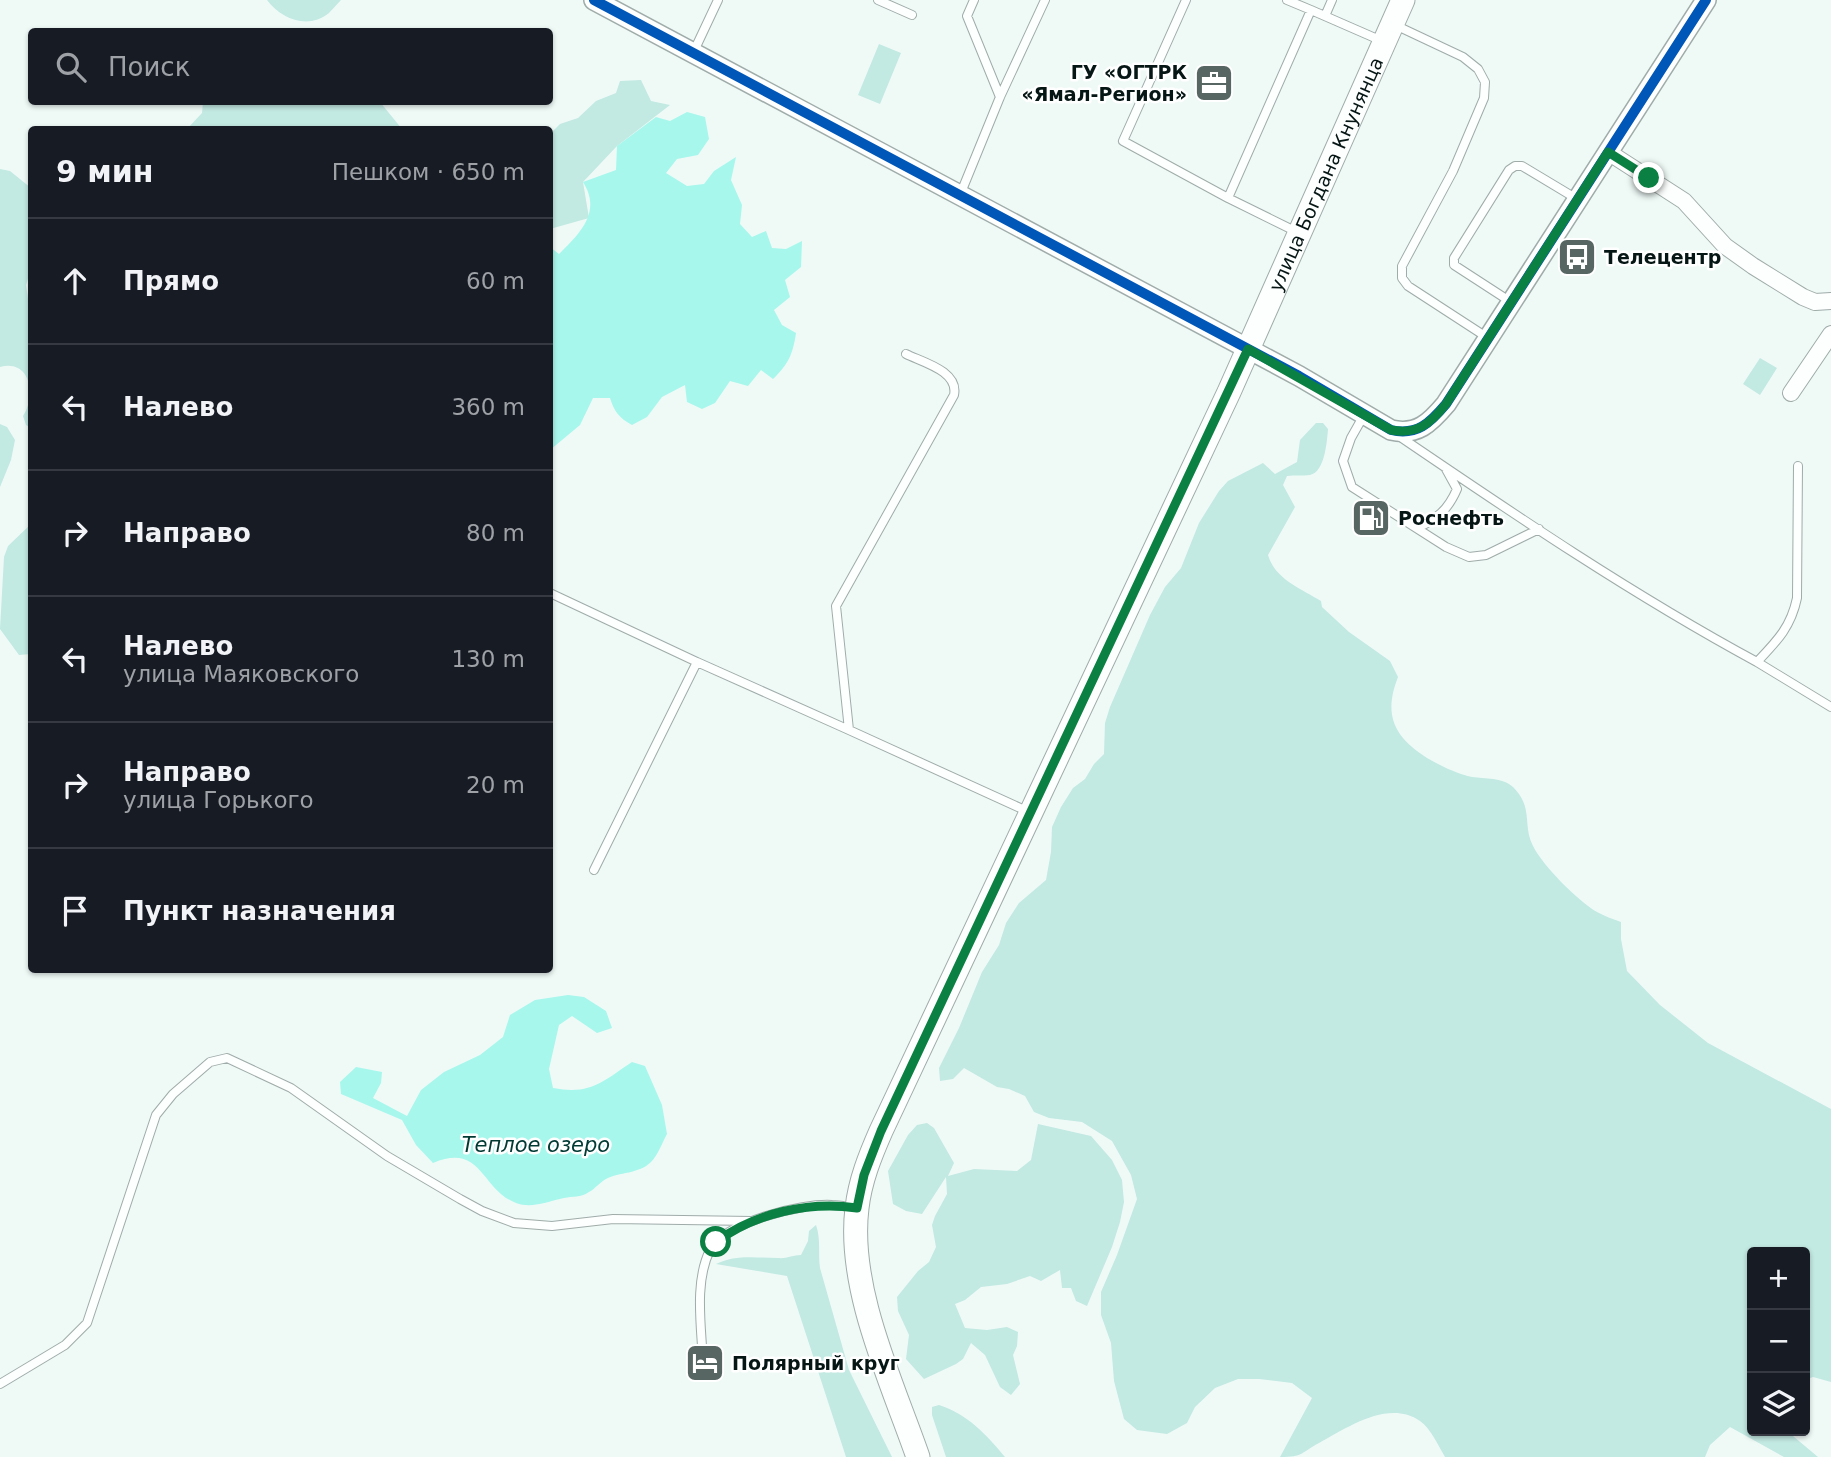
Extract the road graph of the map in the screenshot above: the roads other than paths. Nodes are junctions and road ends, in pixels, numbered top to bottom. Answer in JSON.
{"nodes":[{"id":1,"x":594,"y":0,"type":"edge"},
{"id":2,"x":718,"y":0,"type":"edge"},
{"id":3,"x":878,"y":0,"type":"edge"},
{"id":4,"x":974,"y":0,"type":"edge"},
{"id":5,"x":1045,"y":0,"type":"edge"},
{"id":6,"x":1186,"y":0,"type":"edge"},
{"id":7,"x":1287,"y":0,"type":"edge"},
{"id":8,"x":1332,"y":0,"type":"edge"},
{"id":9,"x":1403,"y":0,"type":"edge"},
{"id":10,"x":1706,"y":0,"type":"edge"},
{"id":11,"x":1311,"y":10,"type":"junction"},
{"id":12,"x":912,"y":15,"type":"dead end"},
{"id":13,"x":1325,"y":16,"type":"junction"},
{"id":14,"x":1388,"y":33,"type":"junction"},
{"id":15,"x":693,"y":53,"type":"junction"},
{"id":16,"x":1000,"y":97,"type":"junction"},
{"id":17,"x":1608,"y":152,"type":"junction"},
{"id":18,"x":960,"y":195,"type":"junction"},
{"id":19,"x":1228,"y":198,"type":"junction"},
{"id":20,"x":1577,"y":199,"type":"junction"},
{"id":21,"x":1299,"y":234,"type":"junction"},
{"id":22,"x":1831,"y":301,"type":"edge"},
{"id":23,"x":1511,"y":302,"type":"junction"},
{"id":24,"x":1831,"y":334,"type":"edge"},
{"id":25,"x":1488,"y":338,"type":"junction"},
{"id":26,"x":1248,"y":349,"type":"junction"},
{"id":27,"x":906,"y":354,"type":"dead end"},
{"id":28,"x":1791,"y":393,"type":"dead end"},
{"id":29,"x":1364,"y":415,"type":"junction"},
{"id":30,"x":1391,"y":430,"type":"junction"},
{"id":31,"x":1798,"y":466,"type":"dead end"},
{"id":32,"x":1446,"y":468,"type":"junction"},
{"id":33,"x":1417,"y":528,"type":"junction"},
{"id":34,"x":1539,"y":529,"type":"junction"},
{"id":35,"x":553,"y":594,"type":"edge"},
{"id":36,"x":697,"y":662,"type":"junction"},
{"id":37,"x":1757,"y":662,"type":"junction"},
{"id":38,"x":1831,"y":706,"type":"edge"},
{"id":39,"x":849,"y":730,"type":"junction"},
{"id":40,"x":1031,"y":813,"type":"junction"},
{"id":41,"x":594,"y":870,"type":"dead end"},
{"id":42,"x":857,"y":1208,"type":"junction"},
{"id":43,"x":752,"y":1221,"type":"junction"},
{"id":44,"x":702,"y":1346,"type":"dead end"},
{"id":45,"x":0,"y":1384,"type":"edge"},
{"id":46,"x":918,"y":1457,"type":"edge"}],
"edges":[{"from":1,"to":15,"type":"street"},
{"from":2,"to":15,"type":"lane"},
{"from":3,"to":12,"type":"lane"},
{"from":4,"to":16,"type":"lane"},
{"from":5,"to":16,"type":"lane"},
{"from":6,"to":19,"type":"lane"},
{"from":7,"to":11,"type":"lane"},
{"from":8,"to":13,"type":"lane"},
{"from":9,"to":14,"type":"main road","name":"улица Богдана Кнунянца"},
{"from":10,"to":17,"type":"street"},
{"from":11,"to":13,"type":"lane"},
{"from":11,"to":19,"type":"lane"},
{"from":13,"to":14,"type":"lane"},
{"from":14,"to":21,"type":"main road","name":"улица Богдана Кнунянца"},
{"from":14,"to":25,"type":"lane"},
{"from":15,"to":18,"type":"street"},
{"from":16,"to":18,"type":"lane"},
{"from":17,"to":20,"type":"street"},
{"from":17,"to":22,"type":"street"},
{"from":18,"to":26,"type":"street"},
{"from":19,"to":21,"type":"lane"},
{"from":20,"to":23,"type":"street"},
{"from":20,"to":23,"type":"lane"},
{"from":21,"to":26,"type":"main road","name":"улица Богдана Кнунянца"},
{"from":23,"to":25,"type":"street"},
{"from":24,"to":28,"type":"street"},
{"from":25,"to":30,"type":"street"},
{"from":26,"to":29,"type":"street"},
{"from":26,"to":40,"type":"main road","name":"улица Богдана Кнунянца"},
{"from":27,"to":39,"type":"lane"},
{"from":29,"to":30,"type":"street"},
{"from":29,"to":33,"type":"lane"},
{"from":30,"to":32,"type":"lane"},
{"from":31,"to":37,"type":"lane"},
{"from":32,"to":33,"type":"lane"},
{"from":32,"to":34,"type":"lane"},
{"from":33,"to":34,"type":"lane"},
{"from":34,"to":37,"type":"lane"},
{"from":35,"to":36,"type":"lane"},
{"from":36,"to":39,"type":"lane"},
{"from":36,"to":41,"type":"lane"},
{"from":37,"to":38,"type":"lane"},
{"from":39,"to":40,"type":"lane"},
{"from":40,"to":42,"type":"main road","name":"улица Богдана Кнунянца"},
{"from":42,"to":43,"type":"lane"},
{"from":42,"to":46,"type":"main road","name":"улица Богдана Кнунянца"},
{"from":43,"to":44,"type":"lane"},
{"from":43,"to":45,"type":"lane"}]}
